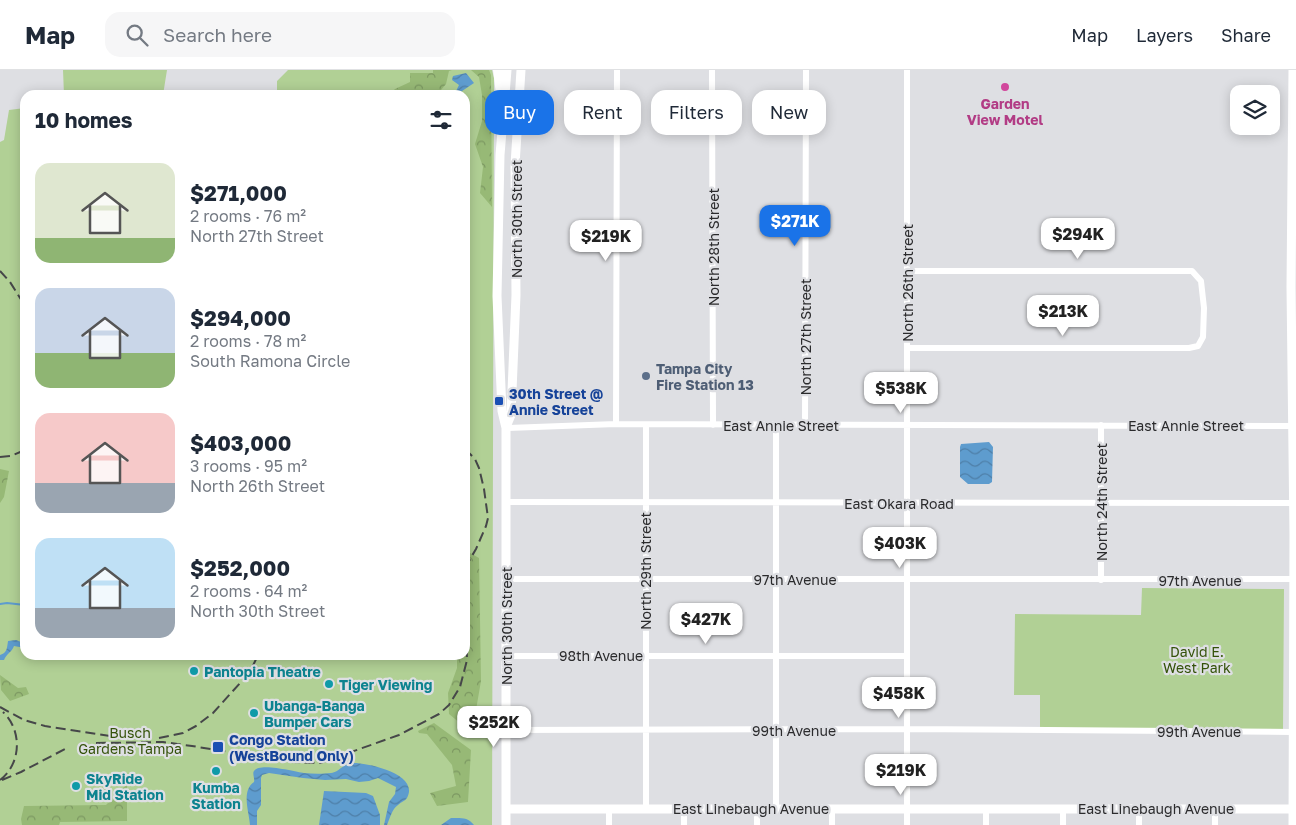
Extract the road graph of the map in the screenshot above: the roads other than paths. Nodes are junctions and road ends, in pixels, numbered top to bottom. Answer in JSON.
{"nodes":[{"id":1,"x":498,"y":70,"type":"edge"},
{"id":2,"x":507,"y":70,"type":"edge"},
{"id":3,"x":521,"y":70,"type":"edge"},
{"id":4,"x":617,"y":70,"type":"edge"},
{"id":5,"x":712,"y":70,"type":"edge"},
{"id":6,"x":806,"y":70,"type":"edge"},
{"id":7,"x":907,"y":70,"type":"edge"},
{"id":8,"x":1293,"y":70,"type":"edge"},
{"id":9,"x":500,"y":90,"type":"edge"},
{"id":10,"x":505,"y":90,"type":"edge"},
{"id":11,"x":1294,"y":124,"type":"edge"},
{"id":12,"x":501,"y":135,"type":"edge"},
{"id":13,"x":907,"y":271,"type":"junction"},
{"id":14,"x":1294,"y":287,"type":"edge"},
{"id":15,"x":907,"y":348,"type":"junction"},
{"id":16,"x":616,"y":424,"type":"junction"},
{"id":17,"x":646,"y":425,"type":"junction"},
{"id":18,"x":713,"y":425,"type":"junction"},
{"id":19,"x":776,"y":425,"type":"junction"},
{"id":20,"x":805,"y":425,"type":"junction"},
{"id":21,"x":907,"y":425,"type":"junction"},
{"id":22,"x":1101,"y":425,"type":"junction"},
{"id":23,"x":1294,"y":426,"type":"edge"},
{"id":24,"x":506,"y":428,"type":"junction"},
{"id":25,"x":645,"y":501,"type":"junction"},
{"id":26,"x":506,"y":502,"type":"junction"},
{"id":27,"x":776,"y":502,"type":"junction"},
{"id":28,"x":907,"y":503,"type":"junction"},
{"id":29,"x":1100,"y":503,"type":"junction"},
{"id":30,"x":1293,"y":503,"type":"junction"},
{"id":31,"x":1295,"y":535,"type":"edge"},
{"id":32,"x":506,"y":579,"type":"junction"},
{"id":33,"x":646,"y":579,"type":"junction"},
{"id":34,"x":776,"y":579,"type":"junction"},
{"id":35,"x":1294,"y":579,"type":"junction"},
{"id":36,"x":906,"y":580,"type":"junction"},
{"id":37,"x":1101,"y":580,"type":"junction"},
{"id":38,"x":1295,"y":628,"type":"edge"},
{"id":39,"x":646,"y":655,"type":"junction"},
{"id":40,"x":506,"y":656,"type":"junction"},
{"id":41,"x":776,"y":656,"type":"junction"},
{"id":42,"x":907,"y":656,"type":"junction"},
{"id":43,"x":1294,"y":719,"type":"edge"},
{"id":44,"x":908,"y":729,"type":"junction"},
{"id":45,"x":506,"y":730,"type":"junction"},
{"id":46,"x":646,"y":730,"type":"junction"},
{"id":47,"x":776,"y":730,"type":"junction"},
{"id":48,"x":1292,"y":732,"type":"junction"},
{"id":49,"x":646,"y":808,"type":"junction"},
{"id":50,"x":684,"y":808,"type":"junction"},
{"id":51,"x":757,"y":808,"type":"junction"},
{"id":52,"x":776,"y":808,"type":"junction"},
{"id":53,"x":832,"y":808,"type":"junction"},
{"id":54,"x":907,"y":808,"type":"junction"},
{"id":55,"x":986,"y":808,"type":"junction"},
{"id":56,"x":1063,"y":808,"type":"junction"},
{"id":57,"x":1139,"y":808,"type":"junction"},
{"id":58,"x":1215,"y":808,"type":"junction"},
{"id":59,"x":506,"y":809,"type":"junction"},
{"id":60,"x":609,"y":809,"type":"junction"},
{"id":61,"x":1294,"y":809,"type":"edge"},
{"id":62,"x":506,"y":825,"type":"edge"},
{"id":63,"x":609,"y":825,"type":"edge"},
{"id":64,"x":684,"y":825,"type":"edge"},
{"id":65,"x":757,"y":825,"type":"edge"},
{"id":66,"x":832,"y":825,"type":"edge"},
{"id":67,"x":907,"y":825,"type":"edge"},
{"id":68,"x":986,"y":825,"type":"edge"},
{"id":69,"x":1063,"y":825,"type":"edge"},
{"id":70,"x":1139,"y":825,"type":"edge"},
{"id":71,"x":1215,"y":825,"type":"edge"},
{"id":72,"x":1293,"y":825,"type":"edge"}],
"edges":[{"from":1,"to":9,"type":"main road"},
{"from":2,"to":10,"type":"street","name":"North 30th Street"},
{"from":3,"to":24,"type":"street","name":"North 30th Street"},
{"from":4,"to":16,"type":"street"},
{"from":5,"to":18,"type":"street","name":"North 28th Street"},
{"from":6,"to":20,"type":"street","name":"North 27th Street"},
{"from":7,"to":13,"type":"street","name":"North 26th Street"},
{"from":8,"to":11,"type":"street"},
{"from":11,"to":14,"type":"street"},
{"from":12,"to":24,"type":"street","name":"North 30th Street"},
{"from":13,"to":15,"type":"street","name":"North 26th Street"},
{"from":13,"to":15,"type":"street"},
{"from":14,"to":23,"type":"street"},
{"from":15,"to":21,"type":"street","name":"North 26th Street"},
{"from":16,"to":17,"type":"street","name":"East Annie Street"},
{"from":16,"to":24,"type":"street","name":"East Annie Street"},
{"from":17,"to":18,"type":"street","name":"East Annie Street"},
{"from":17,"to":25,"type":"street","name":"North 29th Street"},
{"from":18,"to":19,"type":"street","name":"East Annie Street"},
{"from":19,"to":20,"type":"street","name":"East Annie Street"},
{"from":19,"to":27,"type":"street"},
{"from":20,"to":21,"type":"street","name":"East Annie Street"},
{"from":21,"to":22,"type":"street","name":"East Annie Street"},
{"from":21,"to":28,"type":"street","name":"North 26th Street"},
{"from":22,"to":23,"type":"street","name":"East Annie Street"},
{"from":22,"to":29,"type":"street","name":"North 24th Street"},
{"from":23,"to":30,"type":"street"},
{"from":24,"to":26,"type":"street","name":"North 30th Street"},
{"from":25,"to":26,"type":"street","name":"East Okara Road"},
{"from":25,"to":27,"type":"street","name":"East Okara Road"},
{"from":25,"to":33,"type":"street","name":"North 29th Street"},
{"from":26,"to":32,"type":"street","name":"North 30th Street"},
{"from":27,"to":28,"type":"street","name":"East Okara Road"},
{"from":27,"to":34,"type":"street"},
{"from":28,"to":29,"type":"street","name":"East Okara Road"},
{"from":28,"to":36,"type":"street","name":"North 26th Street"},
{"from":29,"to":30,"type":"street","name":"East Okara Road"},
{"from":29,"to":37,"type":"street","name":"North 24th Street"},
{"from":30,"to":31,"type":"street"},
{"from":31,"to":35,"type":"street"},
{"from":32,"to":33,"type":"street","name":"97th Avenue"},
{"from":32,"to":40,"type":"street","name":"North 30th Street"},
{"from":33,"to":34,"type":"street","name":"97th Avenue"},
{"from":33,"to":39,"type":"street","name":"North 29th Street"},
{"from":34,"to":36,"type":"street","name":"97th Avenue"},
{"from":34,"to":41,"type":"street"},
{"from":35,"to":37,"type":"street","name":"97th Avenue"},
{"from":35,"to":38,"type":"street"},
{"from":36,"to":37,"type":"street","name":"97th Avenue"},
{"from":36,"to":42,"type":"street","name":"North 26th Street"},
{"from":38,"to":43,"type":"street"},
{"from":39,"to":40,"type":"street","name":"98th Avenue"},
{"from":39,"to":41,"type":"street","name":"98th Avenue"},
{"from":39,"to":46,"type":"street","name":"North 29th Street"},
{"from":40,"to":45,"type":"street","name":"North 30th Street"},
{"from":41,"to":42,"type":"street","name":"98th Avenue"},
{"from":41,"to":47,"type":"street"},
{"from":42,"to":44,"type":"street","name":"North 26th Street"},
{"from":43,"to":48,"type":"street"},
{"from":44,"to":47,"type":"street","name":"99th Avenue"},
{"from":44,"to":48,"type":"street","name":"99th Avenue"},
{"from":44,"to":54,"type":"street","name":"North 26th Street"},
{"from":45,"to":46,"type":"street","name":"99th Avenue"},
{"from":45,"to":59,"type":"street","name":"North 30th Street"},
{"from":46,"to":47,"type":"street","name":"99th Avenue"},
{"from":46,"to":49,"type":"street","name":"North 29th Street"},
{"from":47,"to":52,"type":"street"},
{"from":48,"to":61,"type":"street"},
{"from":49,"to":50,"type":"street","name":"East Linebaugh Avenue"},
{"from":49,"to":60,"type":"street","name":"East Linebaugh Avenue"},
{"from":50,"to":51,"type":"street","name":"East Linebaugh Avenue"},
{"from":50,"to":64,"type":"street"},
{"from":51,"to":52,"type":"street","name":"East Linebaugh Avenue"},
{"from":51,"to":65,"type":"street"},
{"from":52,"to":53,"type":"street","name":"East Linebaugh Avenue"},
{"from":53,"to":54,"type":"street","name":"East Linebaugh Avenue"},
{"from":53,"to":66,"type":"street"},
{"from":54,"to":55,"type":"street","name":"East Linebaugh Avenue"},
{"from":54,"to":67,"type":"street","name":"North 26th Street"},
{"from":55,"to":56,"type":"street","name":"East Linebaugh Avenue"},
{"from":55,"to":68,"type":"street"},
{"from":56,"to":57,"type":"street","name":"East Linebaugh Avenue"},
{"from":56,"to":69,"type":"street"},
{"from":57,"to":58,"type":"street","name":"East Linebaugh Avenue"},
{"from":57,"to":70,"type":"street"},
{"from":58,"to":61,"type":"street","name":"East Linebaugh Avenue"},
{"from":58,"to":71,"type":"street"},
{"from":59,"to":60,"type":"street","name":"East Linebaugh Avenue"},
{"from":59,"to":62,"type":"street","name":"North 30th Street"},
{"from":60,"to":63,"type":"street"},
{"from":61,"to":72,"type":"street"}]}
